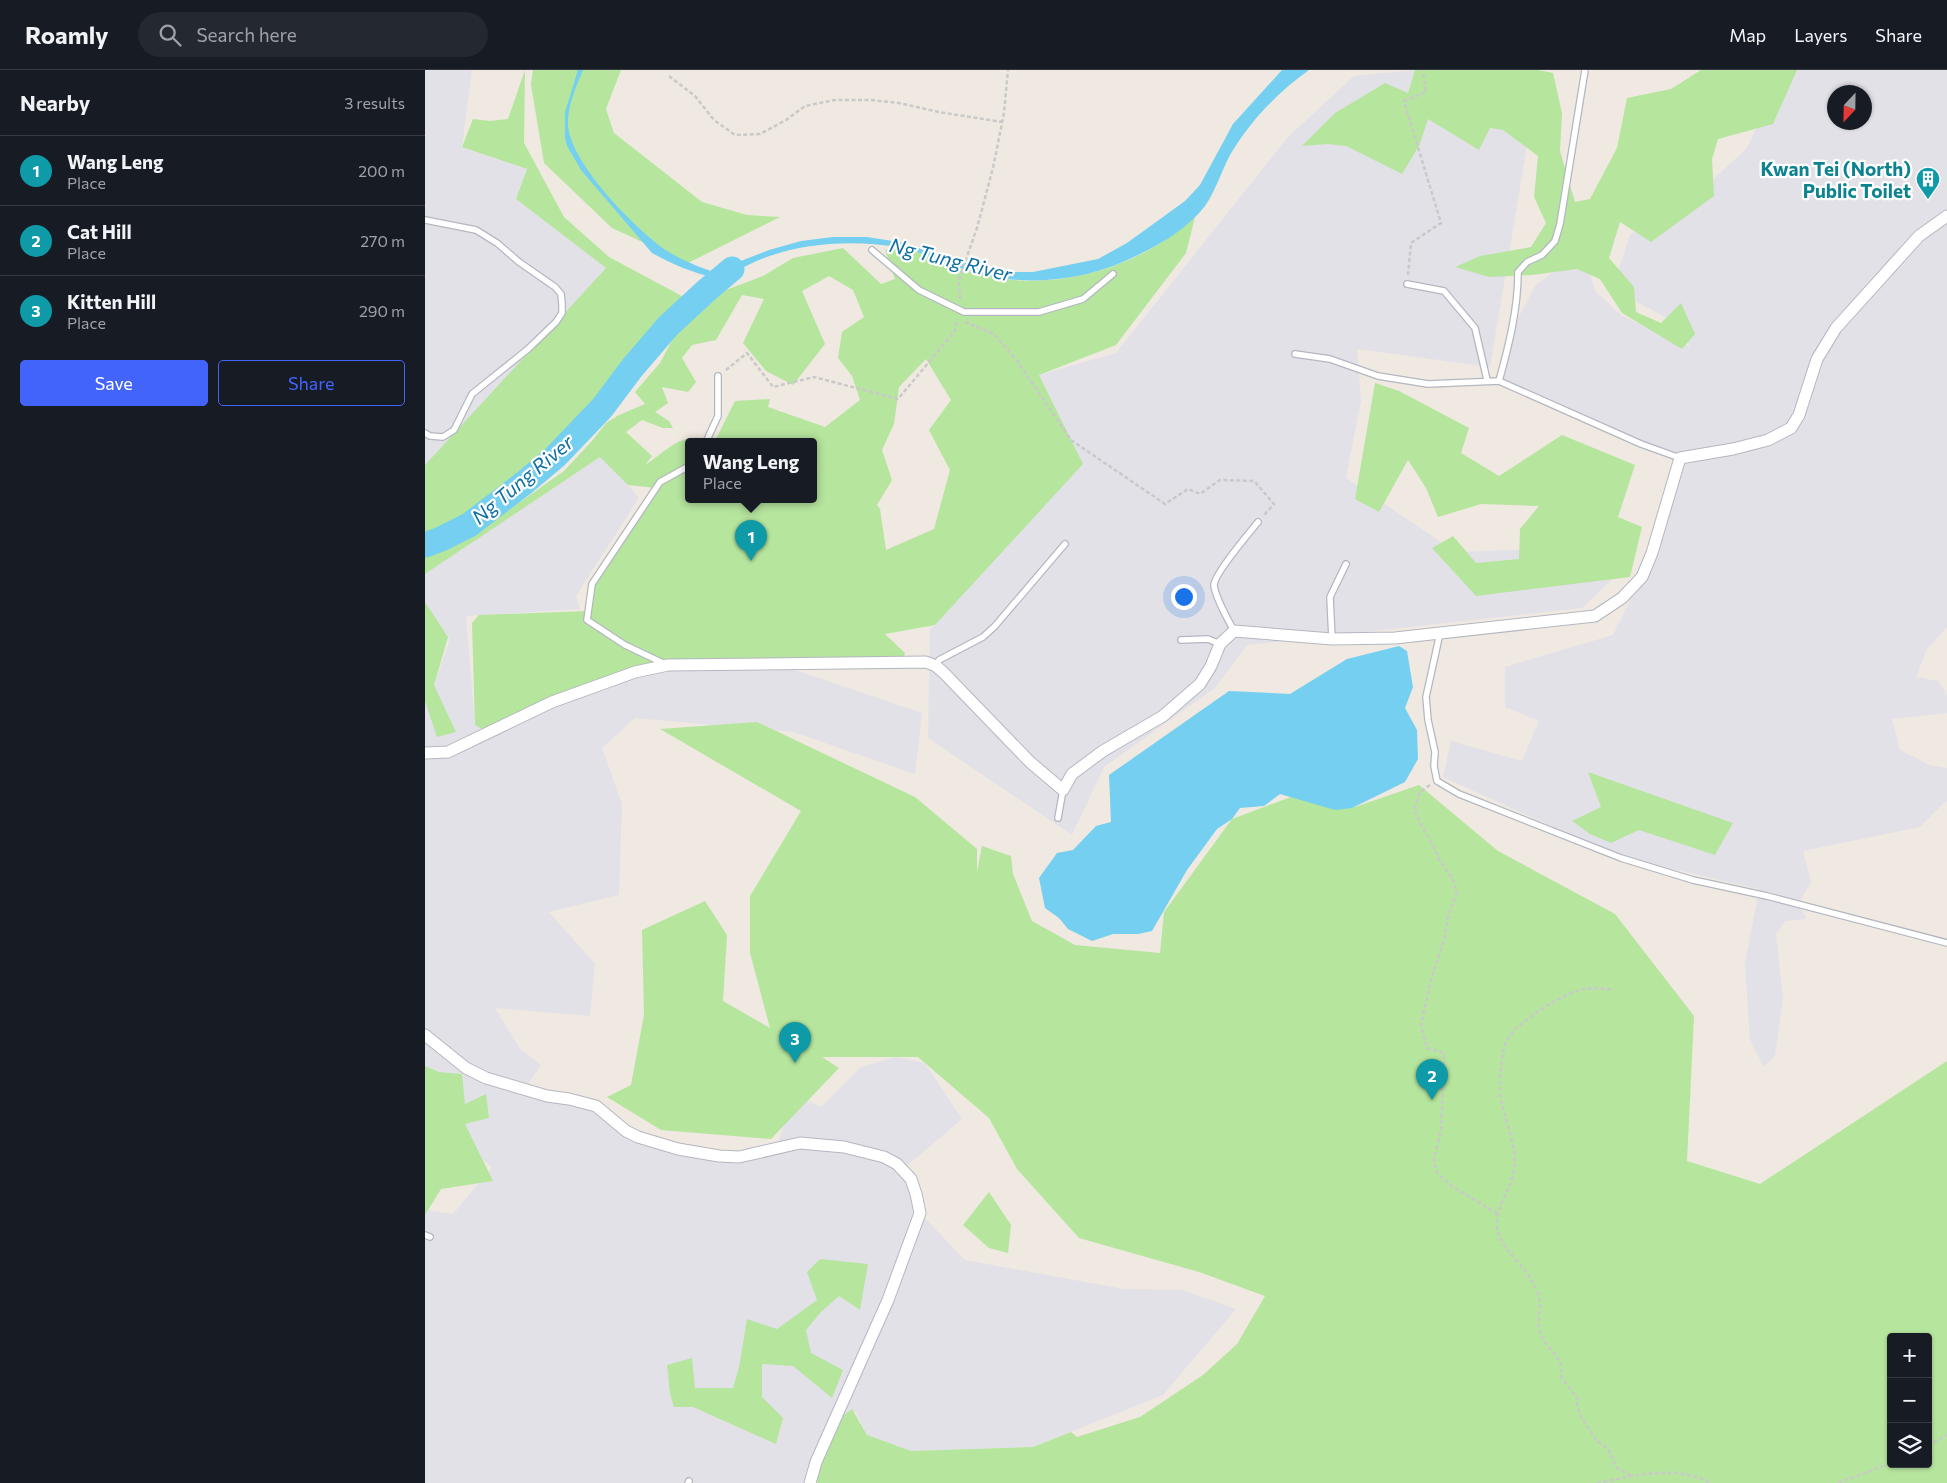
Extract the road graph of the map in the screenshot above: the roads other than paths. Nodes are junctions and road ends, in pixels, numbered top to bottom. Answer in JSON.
{"nodes":[{"id":1,"x":1585,"y":70,"type":"edge"},
{"id":2,"x":1947,"y":216,"type":"edge"},
{"id":3,"x":425,"y":220,"type":"edge"},
{"id":4,"x":872,"y":250,"type":"dead end"},
{"id":5,"x":1113,"y":274,"type":"dead end"},
{"id":6,"x":1407,"y":284,"type":"road end"},
{"id":7,"x":1295,"y":354,"type":"dead end"},
{"id":8,"x":718,"y":376,"type":"road end"},
{"id":9,"x":1487,"y":380,"type":"junction"},
{"id":10,"x":1499,"y":381,"type":"junction"},
{"id":11,"x":425,"y":433,"type":"edge"},
{"id":12,"x":708,"y":438,"type":"edge"},
{"id":13,"x":1680,"y":458,"type":"junction"},
{"id":14,"x":685,"y":468,"type":"edge"},
{"id":15,"x":1258,"y":522,"type":"road end"},
{"id":16,"x":1065,"y":544,"type":"dead end"},
{"id":17,"x":1346,"y":564,"type":"dead end"},
{"id":18,"x":1234,"y":631,"type":"junction"},
{"id":19,"x":1441,"y":633,"type":"junction"},
{"id":20,"x":1331,"y":639,"type":"junction"},
{"id":21,"x":1181,"y":640,"type":"dead end"},
{"id":22,"x":1220,"y":644,"type":"junction"},
{"id":23,"x":668,"y":665,"type":"junction"},
{"id":24,"x":936,"y":666,"type":"junction"},
{"id":25,"x":425,"y":753,"type":"edge"},
{"id":26,"x":1063,"y":790,"type":"junction"},
{"id":27,"x":1058,"y":818,"type":"dead end"},
{"id":28,"x":1947,"y":943,"type":"edge"},
{"id":29,"x":425,"y":1035,"type":"edge"},
{"id":30,"x":809,"y":1483,"type":"edge"}],
"edges":[{"from":1,"to":10,"type":"lane"},
{"from":2,"to":13,"type":"street"},
{"from":3,"to":11,"type":"lane"},
{"from":4,"to":5,"type":"lane"},
{"from":6,"to":9,"type":"lane"},
{"from":7,"to":9,"type":"lane"},
{"from":8,"to":12,"type":"lane"},
{"from":9,"to":10,"type":"lane"},
{"from":10,"to":13,"type":"lane"},
{"from":13,"to":19,"type":"street"},
{"from":14,"to":23,"type":"lane"},
{"from":15,"to":18,"type":"lane"},
{"from":16,"to":24,"type":"lane"},
{"from":17,"to":20,"type":"lane"},
{"from":18,"to":20,"type":"street"},
{"from":18,"to":22,"type":"street"},
{"from":19,"to":20,"type":"street"},
{"from":19,"to":28,"type":"lane"},
{"from":21,"to":22,"type":"lane"},
{"from":22,"to":26,"type":"street"},
{"from":23,"to":24,"type":"street"},
{"from":23,"to":25,"type":"street"},
{"from":24,"to":26,"type":"street"},
{"from":26,"to":27,"type":"lane"},
{"from":29,"to":30,"type":"street"}]}
